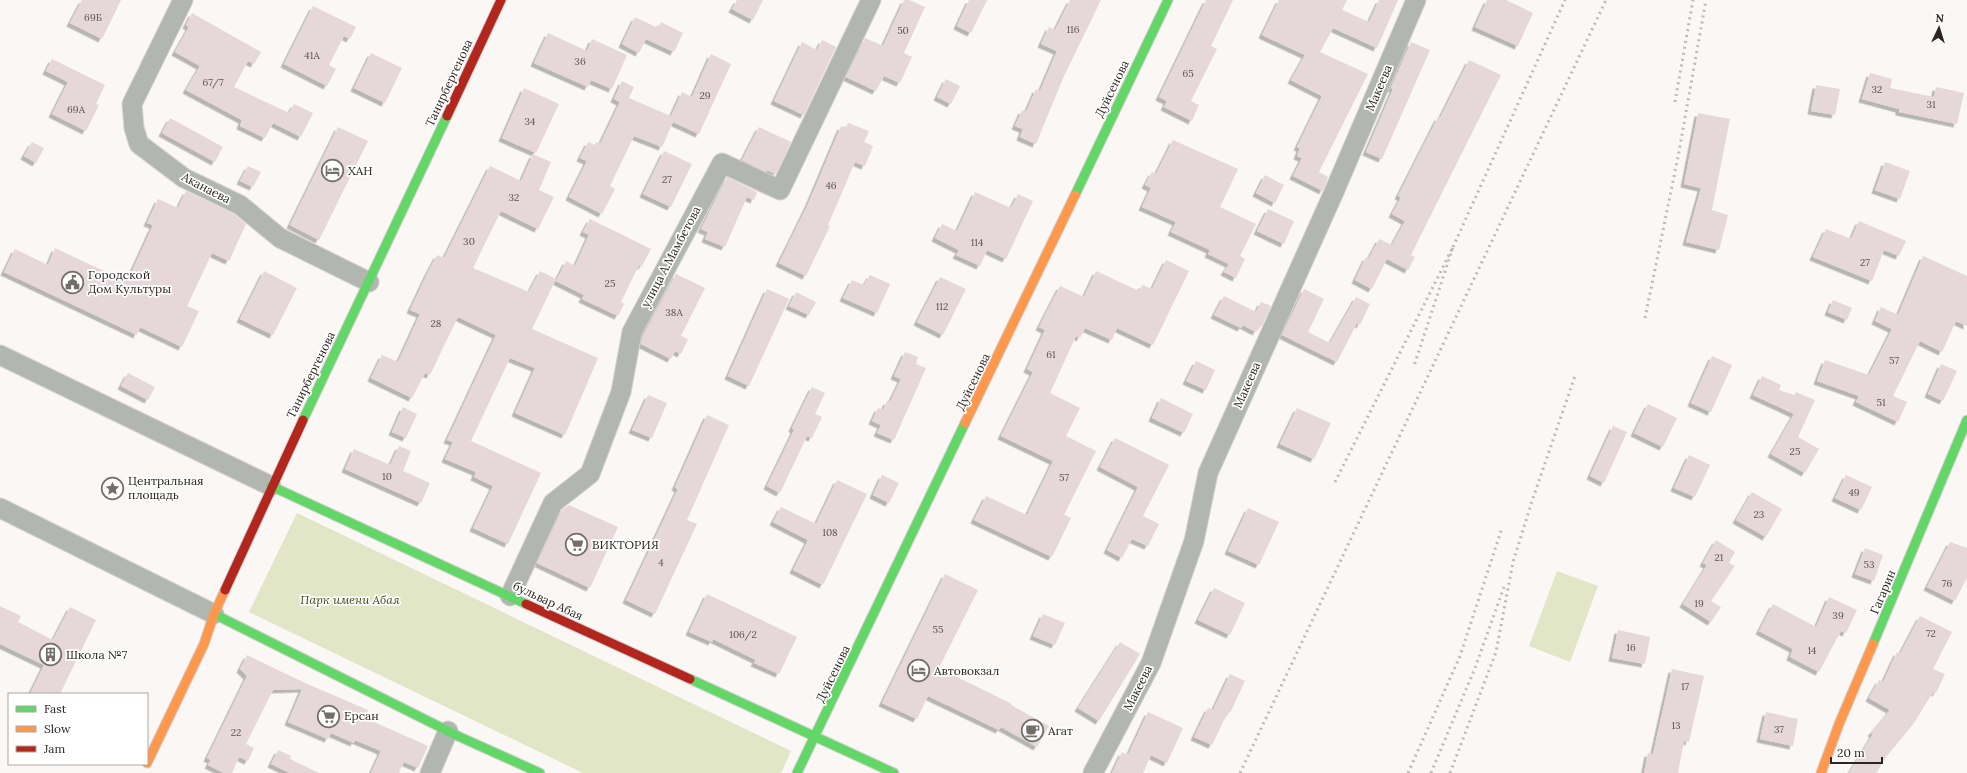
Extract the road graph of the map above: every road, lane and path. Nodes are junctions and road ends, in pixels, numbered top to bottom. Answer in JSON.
{"nodes":[{"id":1,"x":183,"y":0,"type":"edge"},
{"id":2,"x":501,"y":0,"type":"edge"},
{"id":3,"x":871,"y":0,"type":"edge"},
{"id":4,"x":1168,"y":0,"type":"edge"},
{"id":5,"x":1416,"y":0,"type":"edge"},
{"id":6,"x":369,"y":282,"type":"junction"},
{"id":7,"x":0,"y":354,"type":"edge"},
{"id":8,"x":1967,"y":420,"type":"edge"},
{"id":9,"x":271,"y":486,"type":"junction"},
{"id":10,"x":0,"y":508,"type":"edge"},
{"id":11,"x":510,"y":596,"type":"junction"},
{"id":12,"x":214,"y":614,"type":"junction"},
{"id":13,"x":448,"y":731,"type":"junction"},
{"id":14,"x":816,"y":736,"type":"junction"},
{"id":15,"x":148,"y":762,"type":"edge"},
{"id":16,"x":430,"y":773,"type":"edge"},
{"id":17,"x":540,"y":773,"type":"edge"},
{"id":18,"x":797,"y":773,"type":"edge"},
{"id":19,"x":894,"y":773,"type":"edge"},
{"id":20,"x":1093,"y":773,"type":"edge"},
{"id":21,"x":1821,"y":773,"type":"edge"}],
"edges":[{"from":1,"to":6,"type":"street","name":"Аканаева"},
{"from":2,"to":6,"type":"street","name":"Танирбергенова"},
{"from":3,"to":11,"type":"street","name":"улица А.Мамбетова"},
{"from":4,"to":14,"type":"street","name":"Дуйсенова"},
{"from":5,"to":20,"type":"street","name":"Макеева"},
{"from":6,"to":9,"type":"street","name":"Танирбергенова"},
{"from":7,"to":9,"type":"street"},
{"from":8,"to":21,"type":"street","name":"Гагарин"},
{"from":9,"to":11,"type":"street","name":"бульвар Абая"},
{"from":9,"to":12,"type":"street","name":"Танирбергенова"},
{"from":10,"to":12,"type":"street"},
{"from":11,"to":14,"type":"street","name":"бульвар Абая"},
{"from":12,"to":13,"type":"street"},
{"from":12,"to":15,"type":"street","name":"Танирбергенова"},
{"from":13,"to":16,"type":"street"},
{"from":13,"to":17,"type":"street"},
{"from":14,"to":18,"type":"street","name":"Дуйсенова"},
{"from":14,"to":19,"type":"street"}]}
